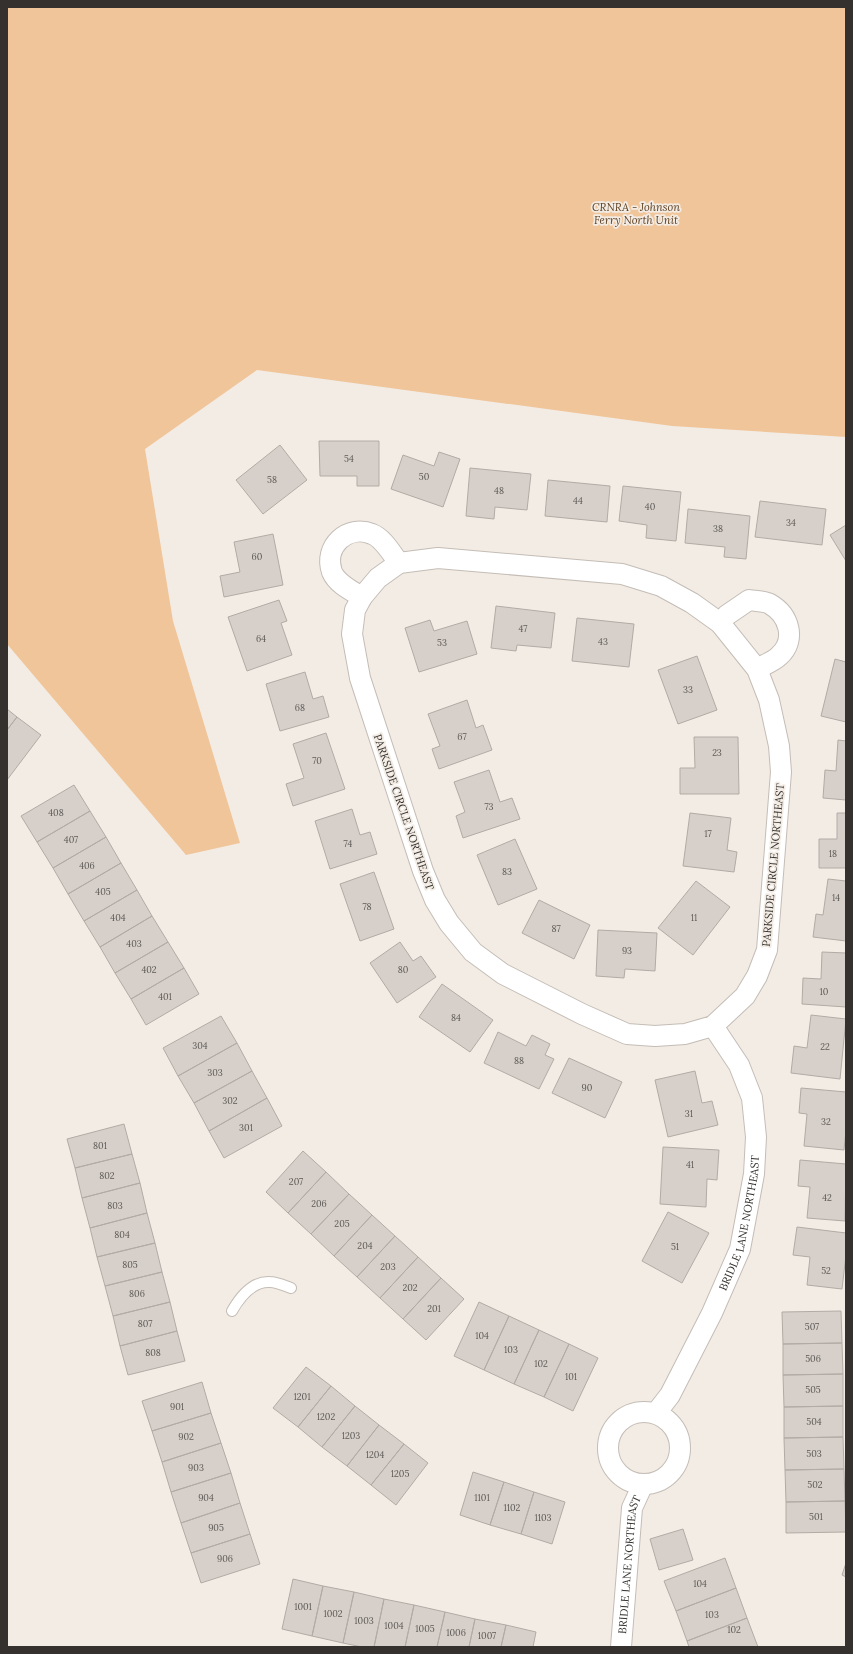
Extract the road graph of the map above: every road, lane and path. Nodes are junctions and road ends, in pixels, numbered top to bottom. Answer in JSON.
{"nodes":[{"id":1,"x":399,"y":563,"type":"junction"},
{"id":2,"x":362,"y":597,"type":"junction"},
{"id":3,"x":720,"y":623,"type":"junction"},
{"id":4,"x":757,"y":669,"type":"junction"},
{"id":5,"x":713,"y":1026,"type":"junction"},
{"id":6,"x":291,"y":1288,"type":"dead end"},
{"id":7,"x":232,"y":1311,"type":"dead end"},
{"id":8,"x":656,"y":1413,"type":"junction"},
{"id":9,"x":643,"y":1484,"type":"junction"},
{"id":10,"x":621,"y":1647,"type":"edge"}],
"edges":[{"from":1,"to":2,"type":"street","name":"PARKSIDE CIRCLE NORTHEAST"},
{"from":1,"to":2,"type":"street"},
{"from":1,"to":3,"type":"street","name":"PARKSIDE CIRCLE NORTHEAST"},
{"from":2,"to":5,"type":"street","name":"PARKSIDE CIRCLE NORTHEAST"},
{"from":3,"to":4,"type":"street","name":"PARKSIDE CIRCLE NORTHEAST"},
{"from":3,"to":4,"type":"street"},
{"from":4,"to":5,"type":"street","name":"PARKSIDE CIRCLE NORTHEAST"},
{"from":5,"to":8,"type":"street","name":"BRIDLE LANE NORTHEAST"},
{"from":6,"to":7,"type":"lane"},
{"from":8,"to":9,"type":"street"},
{"from":8,"to":9,"type":"street"},
{"from":9,"to":10,"type":"street","name":"BRIDLE LANE NORTHEAST"}]}
